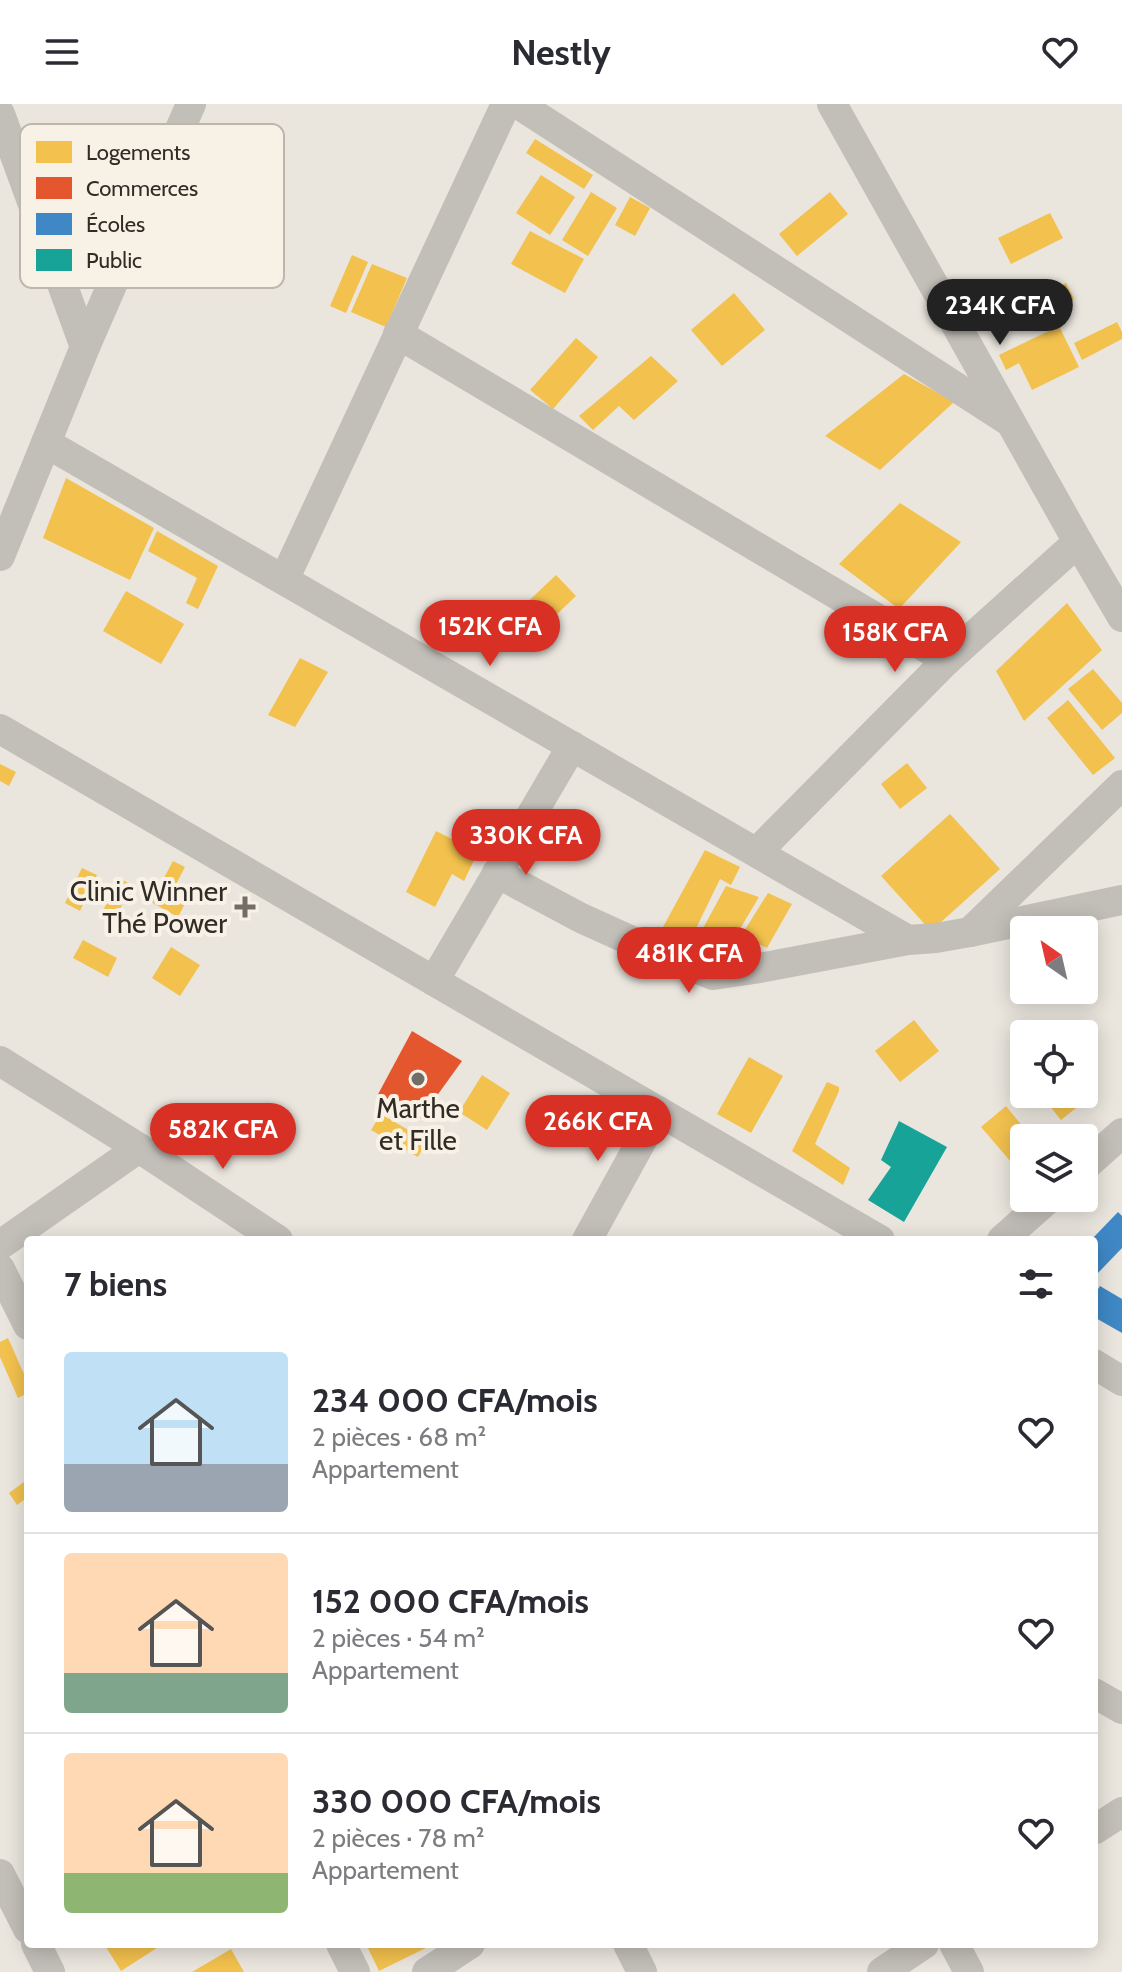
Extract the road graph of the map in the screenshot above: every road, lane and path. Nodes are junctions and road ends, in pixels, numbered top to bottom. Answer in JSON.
{"nodes":[{"id":1,"x":191,"y":104,"type":"edge"},
{"id":2,"x":506,"y":104,"type":"edge"},
{"id":3,"x":518,"y":104,"type":"edge"},
{"id":4,"x":832,"y":104,"type":"edge"},
{"id":5,"x":0,"y":114,"type":"edge"},
{"id":6,"x":182,"y":124,"type":"edge"},
{"id":7,"x":20,"y":169,"type":"edge"},
{"id":8,"x":63,"y":288,"type":"edge"},
{"id":9,"x":111,"y":288,"type":"edge"},
{"id":10,"x":398,"y":334,"type":"junction"},
{"id":11,"x":85,"y":347,"type":"junction"},
{"id":12,"x":1013,"y":424,"type":"junction"},
{"id":13,"x":46,"y":443,"type":"junction"},
{"id":14,"x":1078,"y":542,"type":"junction"},
{"id":15,"x":0,"y":556,"type":"edge"},
{"id":16,"x":284,"y":580,"type":"junction"},
{"id":17,"x":1122,"y":617,"type":"edge"},
{"id":18,"x":947,"y":660,"type":"junction"},
{"id":19,"x":0,"y":729,"type":"edge"},
{"id":20,"x":572,"y":746,"type":"junction"},
{"id":21,"x":1122,"y":785,"type":"edge"},
{"id":22,"x":757,"y":852,"type":"junction"},
{"id":23,"x":497,"y":873,"type":"junction"},
{"id":24,"x":1122,"y":900,"type":"edge"},
{"id":25,"x":970,"y":932,"type":"junction"},
{"id":26,"x":908,"y":940,"type":"junction"},
{"id":27,"x":434,"y":981,"type":"junction"},
{"id":28,"x":0,"y":1061,"type":"edge"},
{"id":29,"x":658,"y":1111,"type":"junction"},
{"id":30,"x":1122,"y":1133,"type":"edge"},
{"id":31,"x":139,"y":1148,"type":"junction"},
{"id":32,"x":1098,"y":1154,"type":"edge"},
{"id":33,"x":1033,"y":1212,"type":"edge"},
{"id":34,"x":272,"y":1236,"type":"edge"},
{"id":35,"x":589,"y":1236,"type":"edge"},
{"id":36,"x":873,"y":1236,"type":"edge"},
{"id":37,"x":1006,"y":1236,"type":"edge"},
{"id":38,"x":0,"y":1245,"type":"edge"},
{"id":39,"x":0,"y":1269,"type":"edge"},
{"id":40,"x":24,"y":1317,"type":"edge"},
{"id":41,"x":1098,"y":1366,"type":"edge"},
{"id":42,"x":1122,"y":1381,"type":"edge"},
{"id":43,"x":1098,"y":1695,"type":"edge"},
{"id":44,"x":1122,"y":1709,"type":"edge"},
{"id":45,"x":1122,"y":1812,"type":"edge"},
{"id":46,"x":1098,"y":1827,"type":"edge"},
{"id":47,"x":0,"y":1874,"type":"edge"},
{"id":48,"x":24,"y":1921,"type":"edge"},
{"id":49,"x":38,"y":1948,"type":"edge"},
{"id":50,"x":343,"y":1948,"type":"edge"},
{"id":51,"x":464,"y":1948,"type":"edge"},
{"id":52,"x":630,"y":1948,"type":"edge"},
{"id":53,"x":918,"y":1948,"type":"edge"},
{"id":54,"x":956,"y":1948,"type":"edge"},
{"id":55,"x":50,"y":1972,"type":"edge"},
{"id":56,"x":355,"y":1972,"type":"edge"},
{"id":57,"x":427,"y":1972,"type":"edge"},
{"id":58,"x":642,"y":1972,"type":"edge"},
{"id":59,"x":882,"y":1972,"type":"edge"},
{"id":60,"x":969,"y":1972,"type":"edge"}],
"edges":[{"from":1,"to":6,"type":"street"},
{"from":2,"to":10,"type":"street"},
{"from":3,"to":12,"type":"street"},
{"from":4,"to":12,"type":"street"},
{"from":5,"to":7,"type":"street"},
{"from":8,"to":11,"type":"street"},
{"from":9,"to":11,"type":"street"},
{"from":10,"to":16,"type":"street"},
{"from":10,"to":18,"type":"street"},
{"from":11,"to":13,"type":"street"},
{"from":12,"to":14,"type":"street"},
{"from":13,"to":15,"type":"street"},
{"from":13,"to":16,"type":"street"},
{"from":14,"to":17,"type":"street"},
{"from":14,"to":18,"type":"street"},
{"from":16,"to":20,"type":"street"},
{"from":18,"to":22,"type":"street"},
{"from":19,"to":27,"type":"street"},
{"from":20,"to":22,"type":"street"},
{"from":20,"to":23,"type":"street"},
{"from":21,"to":25,"type":"street"},
{"from":22,"to":26,"type":"street"},
{"from":23,"to":26,"type":"street"},
{"from":23,"to":27,"type":"street"},
{"from":24,"to":25,"type":"street"},
{"from":25,"to":26,"type":"street"},
{"from":27,"to":29,"type":"street"},
{"from":28,"to":31,"type":"street"},
{"from":29,"to":35,"type":"street"},
{"from":29,"to":36,"type":"street"},
{"from":30,"to":32,"type":"street"},
{"from":31,"to":34,"type":"street"},
{"from":31,"to":38,"type":"street"},
{"from":33,"to":37,"type":"street"},
{"from":39,"to":40,"type":"street"},
{"from":41,"to":42,"type":"street"},
{"from":43,"to":44,"type":"street"},
{"from":45,"to":46,"type":"street"},
{"from":47,"to":48,"type":"street"},
{"from":49,"to":55,"type":"street"},
{"from":50,"to":56,"type":"street"},
{"from":51,"to":57,"type":"street"},
{"from":52,"to":58,"type":"street"},
{"from":53,"to":59,"type":"street"},
{"from":54,"to":60,"type":"street"}]}
